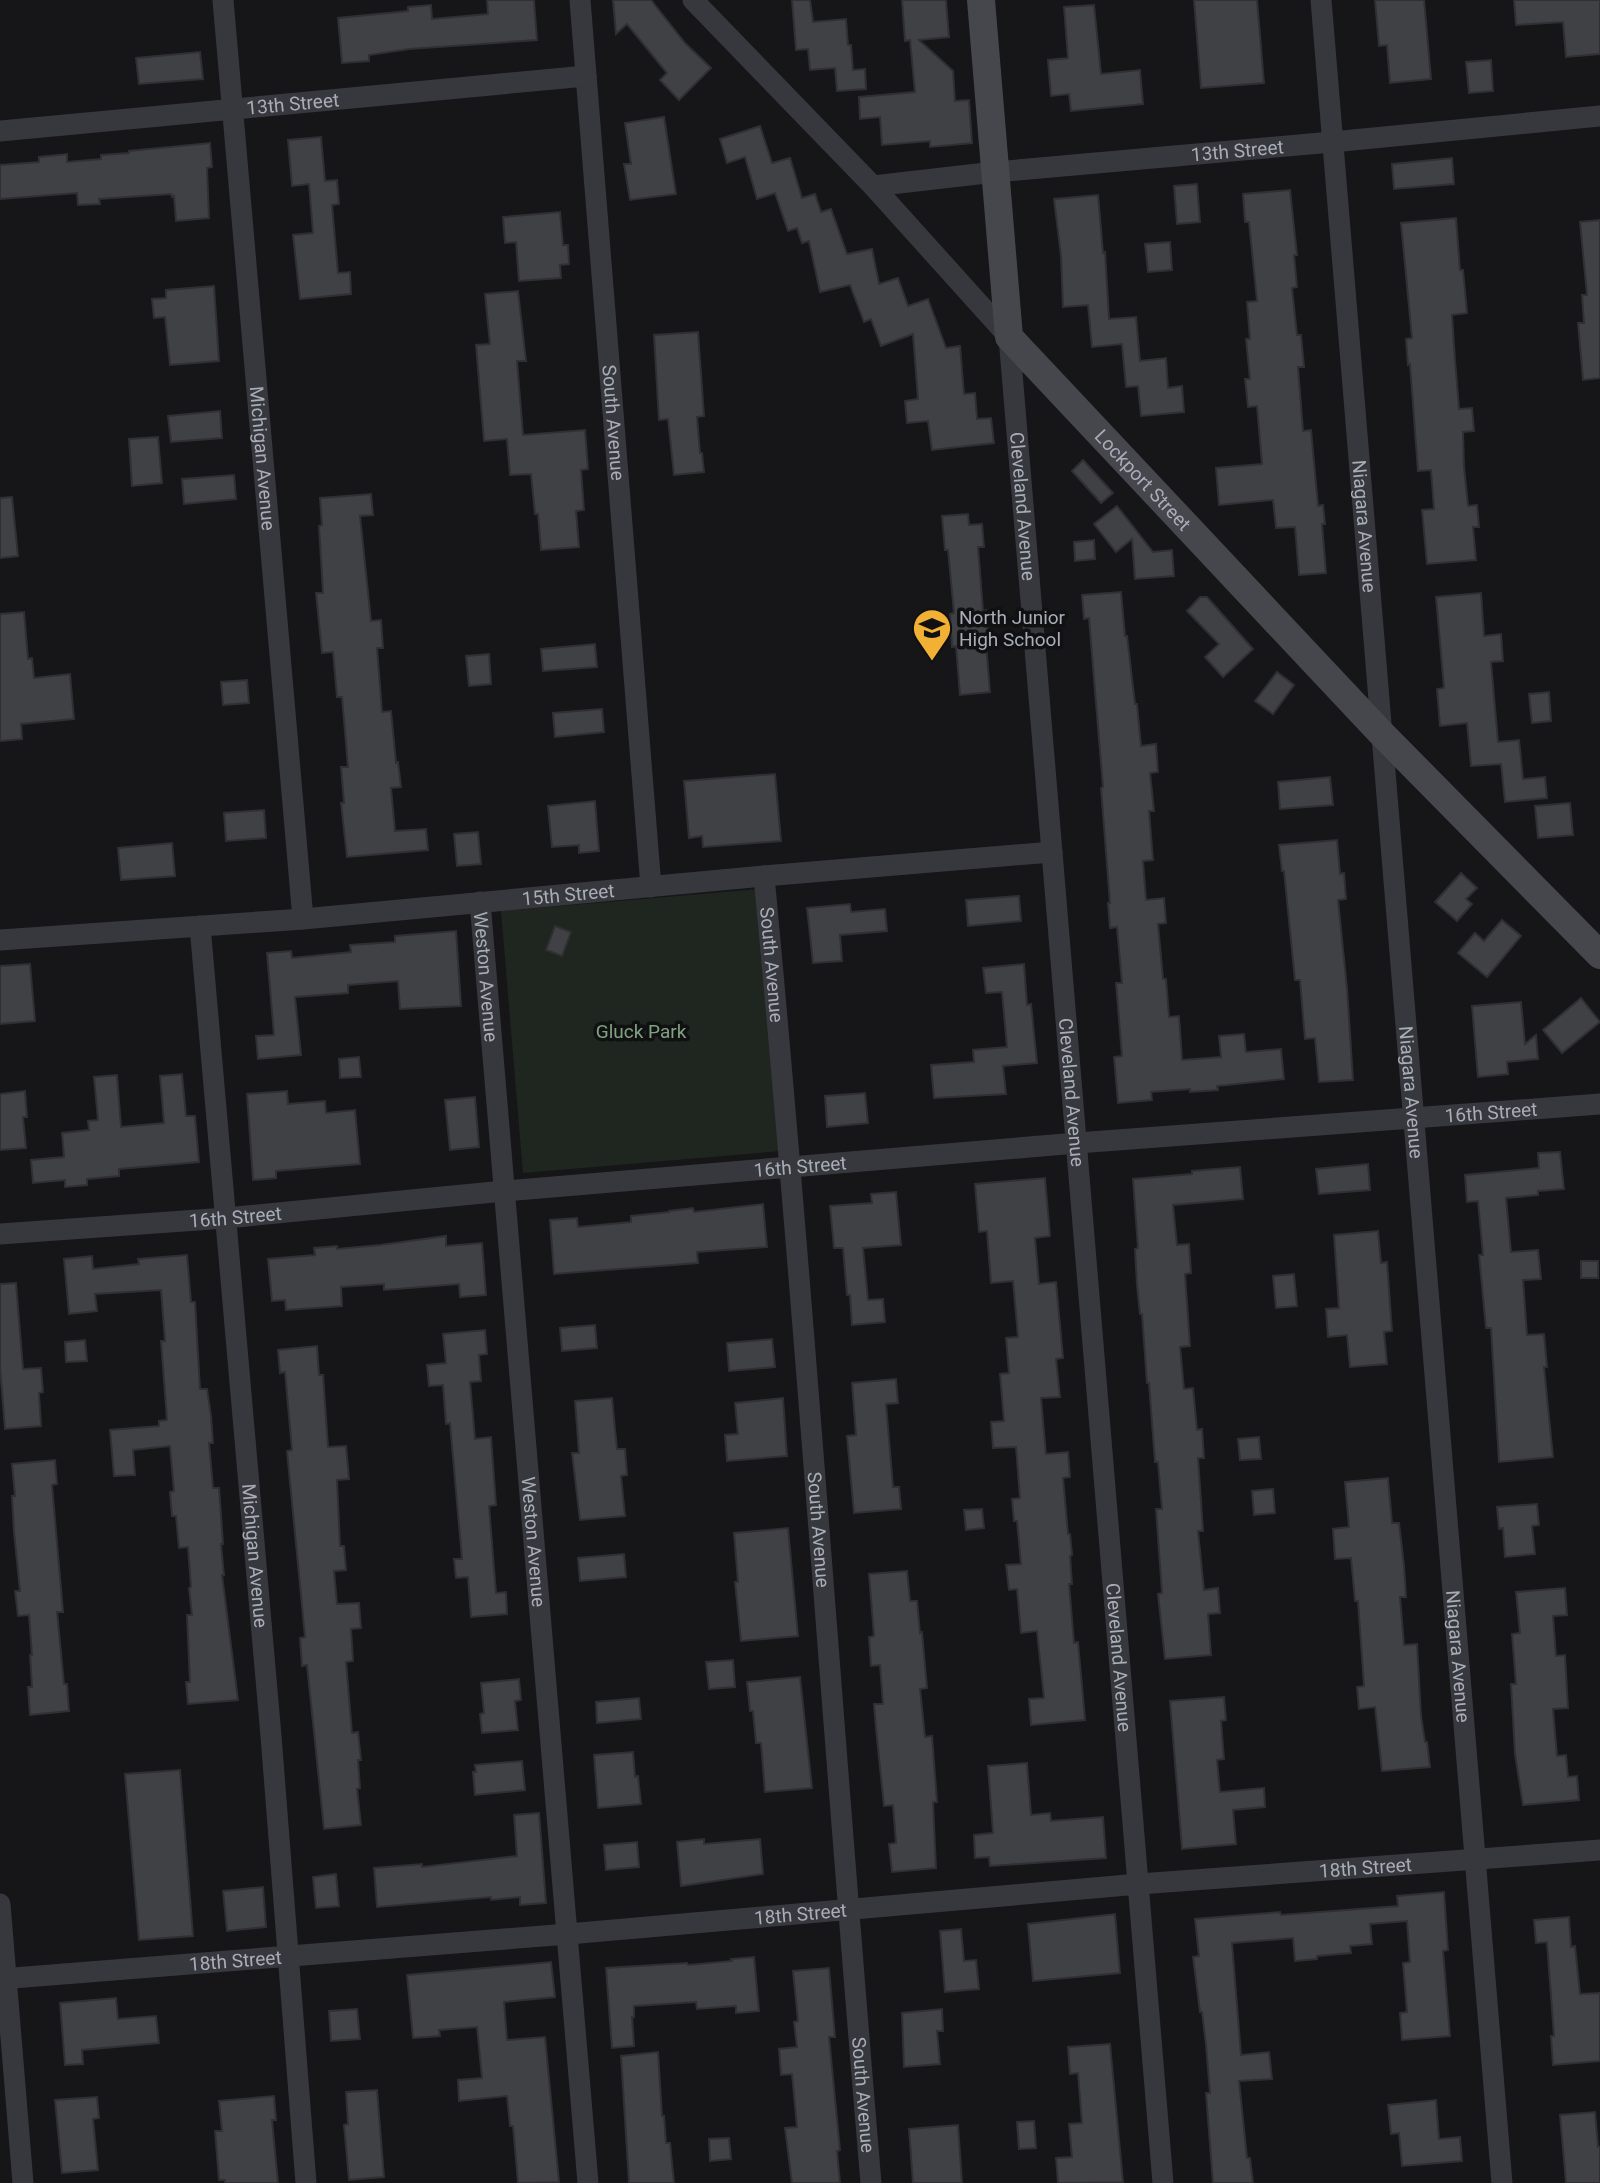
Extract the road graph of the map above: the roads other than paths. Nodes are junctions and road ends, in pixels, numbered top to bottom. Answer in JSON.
{"nodes":[{"id":1,"x":223,"y":0,"type":"edge"},
{"id":2,"x":580,"y":0,"type":"edge"},
{"id":3,"x":693,"y":0,"type":"edge"},
{"id":4,"x":981,"y":0,"type":"edge"},
{"id":5,"x":1321,"y":0,"type":"edge"},
{"id":6,"x":586,"y":76,"type":"junction"},
{"id":7,"x":233,"y":109,"type":"junction"},
{"id":8,"x":1600,"y":116,"type":"edge"},
{"id":9,"x":0,"y":131,"type":"edge"},
{"id":10,"x":1332,"y":142,"type":"junction"},
{"id":11,"x":995,"y":172,"type":"junction"},
{"id":12,"x":873,"y":186,"type":"junction"},
{"id":13,"x":1009,"y":337,"type":"junction"},
{"id":14,"x":1381,"y":733,"type":"junction"},
{"id":15,"x":1052,"y":852,"type":"junction"},
{"id":16,"x":764,"y":876,"type":"junction"},
{"id":17,"x":651,"y":887,"type":"junction"},
{"id":18,"x":480,"y":902,"type":"junction"},
{"id":19,"x":303,"y":919,"type":"junction"},
{"id":20,"x":201,"y":926,"type":"junction"},
{"id":21,"x":0,"y":940,"type":"edge"},
{"id":22,"x":1600,"y":955,"type":"edge"},
{"id":23,"x":1600,"y":1104,"type":"edge"},
{"id":24,"x":1415,"y":1117,"type":"junction"},
{"id":25,"x":1077,"y":1143,"type":"junction"},
{"id":26,"x":791,"y":1166,"type":"junction"},
{"id":27,"x":504,"y":1191,"type":"junction"},
{"id":28,"x":226,"y":1218,"type":"junction"},
{"id":29,"x":0,"y":1234,"type":"edge"},
{"id":30,"x":1600,"y":1850,"type":"edge"},
{"id":31,"x":1474,"y":1860,"type":"junction"},
{"id":32,"x":1139,"y":1884,"type":"junction"},
{"id":33,"x":0,"y":1904,"type":"edge"},
{"id":34,"x":848,"y":1910,"type":"junction"},
{"id":35,"x":568,"y":1934,"type":"junction"},
{"id":36,"x":288,"y":1956,"type":"junction"},
{"id":37,"x":3,"y":1979,"type":"edge"},
{"id":38,"x":23,"y":2183,"type":"edge"},
{"id":39,"x":306,"y":2183,"type":"edge"},
{"id":40,"x":588,"y":2183,"type":"edge"},
{"id":41,"x":871,"y":2183,"type":"edge"},
{"id":42,"x":1163,"y":2183,"type":"edge"},
{"id":43,"x":1502,"y":2183,"type":"edge"}],
"edges":[{"from":1,"to":7,"type":"street","name":"Michigan Avenue"},
{"from":2,"to":6,"type":"street","name":"South Avenue"},
{"from":3,"to":12,"type":"street","name":"Lockport Street"},
{"from":4,"to":11,"type":"main road","name":"Cleveland Avenue"},
{"from":5,"to":10,"type":"street","name":"Niagara Avenue"},
{"from":6,"to":7,"type":"street","name":"13th Street"},
{"from":6,"to":17,"type":"street","name":"South Avenue"},
{"from":7,"to":9,"type":"street","name":"13th Street"},
{"from":7,"to":19,"type":"street","name":"Michigan Avenue"},
{"from":8,"to":10,"type":"street","name":"13th Street"},
{"from":10,"to":11,"type":"street","name":"13th Street"},
{"from":10,"to":14,"type":"street","name":"Niagara Avenue"},
{"from":11,"to":12,"type":"street","name":"13th Street"},
{"from":11,"to":13,"type":"main road","name":"Cleveland Avenue"},
{"from":12,"to":13,"type":"street","name":"Lockport Street"},
{"from":13,"to":14,"type":"main road","name":"Lockport Street"},
{"from":13,"to":15,"type":"street","name":"Cleveland Avenue"},
{"from":14,"to":22,"type":"main road","name":"Lockport Street"},
{"from":14,"to":24,"type":"street","name":"Niagara Avenue"},
{"from":15,"to":16,"type":"street","name":"15th Street"},
{"from":15,"to":25,"type":"street","name":"Cleveland Avenue"},
{"from":16,"to":17,"type":"street","name":"15th Street"},
{"from":16,"to":26,"type":"street","name":"South Avenue"},
{"from":17,"to":18,"type":"street","name":"15th Street"},
{"from":18,"to":19,"type":"street","name":"15th Street"},
{"from":18,"to":27,"type":"street","name":"Weston Avenue"},
{"from":19,"to":20,"type":"street","name":"15th Street"},
{"from":20,"to":21,"type":"street","name":"15th Street"},
{"from":20,"to":28,"type":"street","name":"Michigan Avenue"},
{"from":23,"to":24,"type":"street","name":"16th Street"},
{"from":24,"to":25,"type":"street","name":"16th Street"},
{"from":24,"to":31,"type":"street","name":"Niagara Avenue"},
{"from":25,"to":26,"type":"street","name":"16th Street"},
{"from":25,"to":32,"type":"street","name":"Cleveland Avenue"},
{"from":26,"to":27,"type":"street","name":"16th Street"},
{"from":26,"to":34,"type":"street","name":"South Avenue"},
{"from":27,"to":28,"type":"street","name":"16th Street"},
{"from":27,"to":35,"type":"street","name":"Weston Avenue"},
{"from":28,"to":29,"type":"street","name":"16th Street"},
{"from":28,"to":36,"type":"street","name":"Michigan Avenue"},
{"from":30,"to":31,"type":"street","name":"18th Street"},
{"from":31,"to":32,"type":"street","name":"18th Street"},
{"from":31,"to":43,"type":"street","name":"Niagara Avenue"},
{"from":32,"to":34,"type":"street","name":"18th Street"},
{"from":32,"to":42,"type":"street","name":"Cleveland Avenue"},
{"from":33,"to":37,"type":"street"},
{"from":34,"to":35,"type":"street","name":"18th Street"},
{"from":34,"to":41,"type":"street","name":"South Avenue"},
{"from":35,"to":36,"type":"street","name":"18th Street"},
{"from":35,"to":40,"type":"street","name":"Weston Avenue"},
{"from":36,"to":37,"type":"street","name":"18th Street"},
{"from":36,"to":39,"type":"street","name":"Michigan Avenue"},
{"from":37,"to":38,"type":"street"}]}
